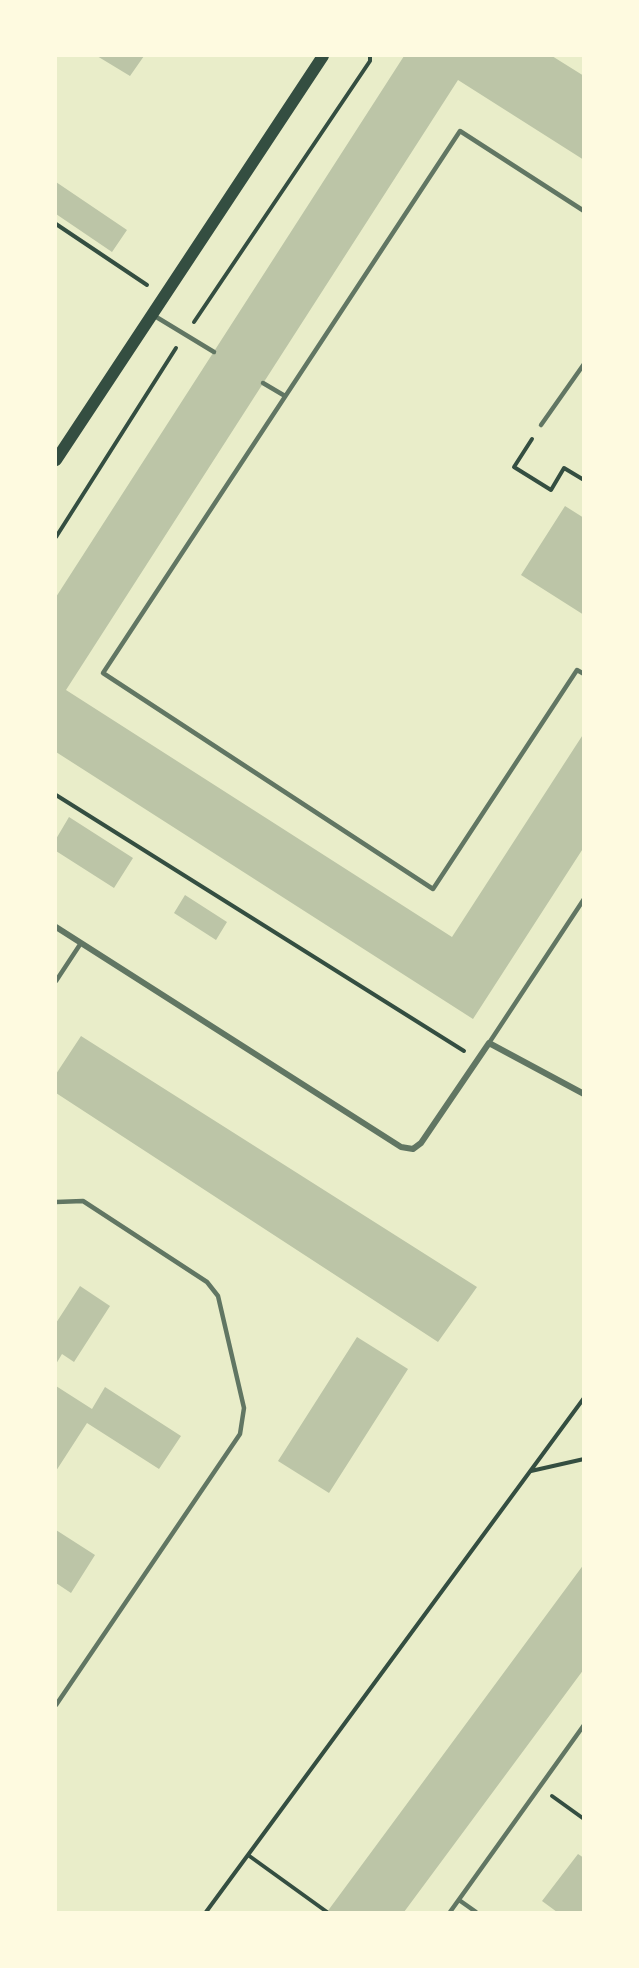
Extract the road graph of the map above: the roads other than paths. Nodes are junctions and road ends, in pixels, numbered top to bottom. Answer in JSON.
{"nodes":[{"id":1,"x":323,"y":56,"type":"edge"},
{"id":2,"x":584,"y":211,"type":"edge"},
{"id":3,"x":153,"y":315,"type":"junction"},
{"id":4,"x":214,"y":352,"type":"dead end"},
{"id":5,"x":584,"y":364,"type":"edge"},
{"id":6,"x":263,"y":383,"type":"dead end"},
{"id":7,"x":285,"y":396,"type":"junction"},
{"id":8,"x":541,"y":425,"type":"road end"},
{"id":9,"x":56,"y":460,"type":"edge"},
{"id":10,"x":584,"y":674,"type":"edge"},
{"id":11,"x":584,"y":899,"type":"edge"},
{"id":12,"x":56,"y":927,"type":"edge"},
{"id":13,"x":81,"y":943,"type":"junction"},
{"id":14,"x":56,"y":981,"type":"edge"},
{"id":15,"x":489,"y":1043,"type":"junction"},
{"id":16,"x":584,"y":1094,"type":"edge"},
{"id":17,"x":56,"y":1202,"type":"edge"},
{"id":18,"x":56,"y":1706,"type":"edge"},
{"id":19,"x":584,"y":1725,"type":"edge"},
{"id":20,"x":459,"y":1900,"type":"junction"},
{"id":21,"x":450,"y":1912,"type":"edge"},
{"id":22,"x":476,"y":1912,"type":"edge"}],
"edges":[{"from":1,"to":3,"type":"main road"},
{"from":2,"to":7,"type":"lane"},
{"from":3,"to":4,"type":"lane"},
{"from":3,"to":9,"type":"main road"},
{"from":5,"to":8,"type":"lane"},
{"from":6,"to":7,"type":"lane"},
{"from":7,"to":10,"type":"lane"},
{"from":11,"to":15,"type":"lane"},
{"from":12,"to":13,"type":"street"},
{"from":13,"to":14,"type":"lane"},
{"from":13,"to":15,"type":"street"},
{"from":15,"to":16,"type":"street"},
{"from":17,"to":18,"type":"lane"},
{"from":19,"to":20,"type":"lane"},
{"from":20,"to":21,"type":"lane"},
{"from":20,"to":22,"type":"lane"}]}
